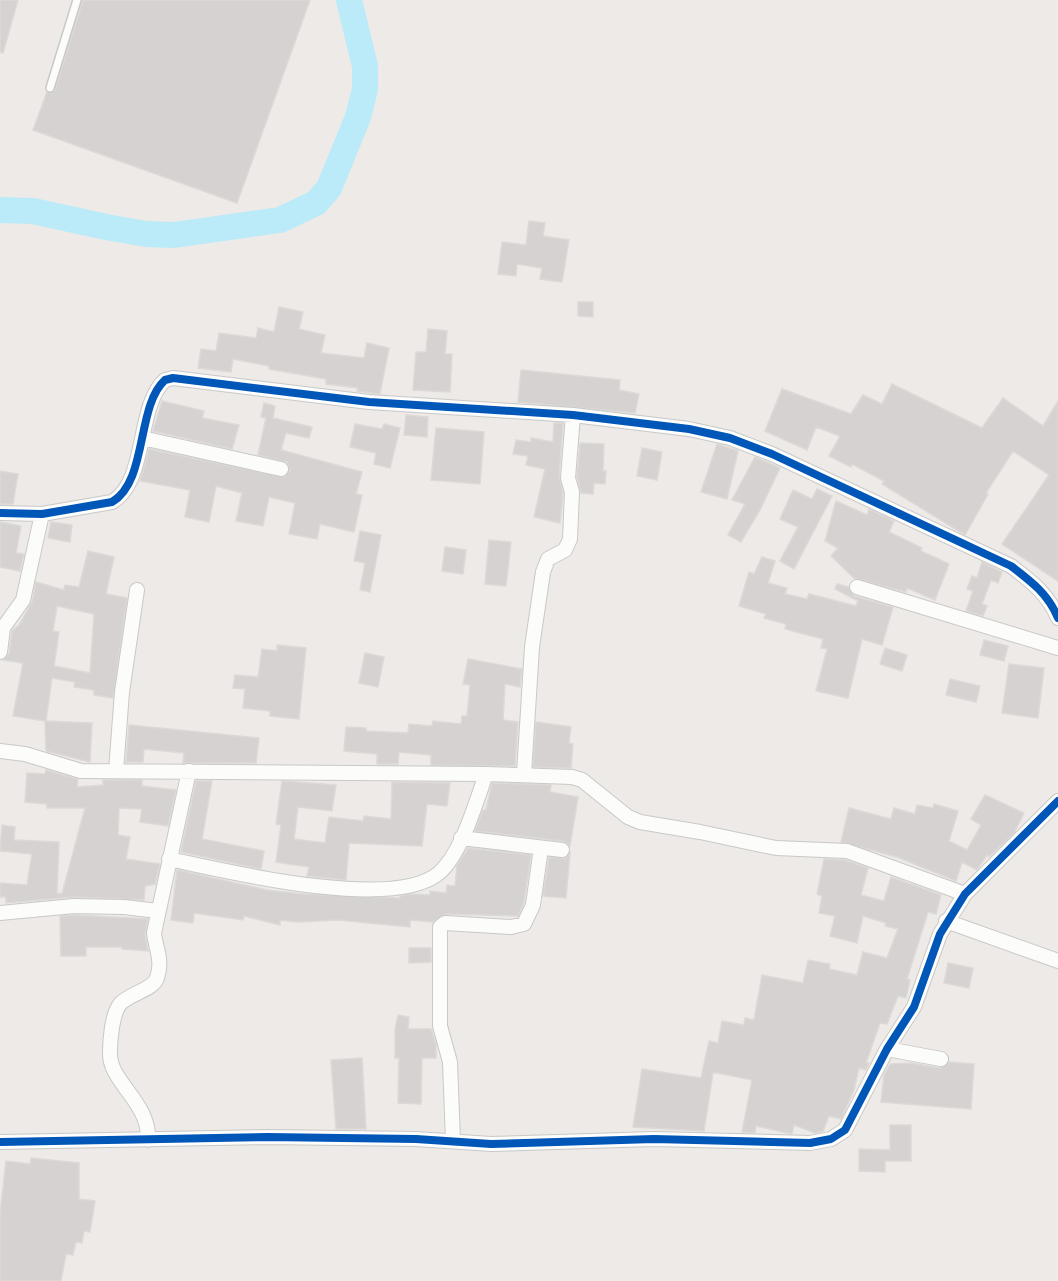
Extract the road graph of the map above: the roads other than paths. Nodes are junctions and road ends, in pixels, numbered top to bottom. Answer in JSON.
{"nodes":[{"id":1,"x":77,"y":0,"type":"edge"},
{"id":2,"x":50,"y":88,"type":"dead end"},
{"id":3,"x":573,"y":415,"type":"junction"},
{"id":4,"x":142,"y":438,"type":"junction"},
{"id":5,"x":281,"y":469,"type":"dead end"},
{"id":6,"x":0,"y":513,"type":"edge"},
{"id":7,"x":42,"y":514,"type":"junction"},
{"id":8,"x":856,"y":587,"type":"dead end"},
{"id":9,"x":137,"y":590,"type":"dead end"},
{"id":10,"x":1058,"y":618,"type":"edge"},
{"id":11,"x":1058,"y":648,"type":"edge"},
{"id":12,"x":0,"y":652,"type":"edge"},
{"id":13,"x":0,"y":751,"type":"edge"},
{"id":14,"x":116,"y":771,"type":"junction"},
{"id":15,"x":189,"y":771,"type":"junction"},
{"id":16,"x":486,"y":774,"type":"junction"},
{"id":17,"x":524,"y":774,"type":"junction"},
{"id":18,"x":1058,"y":801,"type":"edge"},
{"id":19,"x":461,"y":838,"type":"junction"},
{"id":20,"x":541,"y":848,"type":"junction"},
{"id":21,"x":562,"y":850,"type":"dead end"},
{"id":22,"x":169,"y":859,"type":"junction"},
{"id":23,"x":965,"y":894,"type":"junction"},
{"id":24,"x":158,"y":911,"type":"junction"},
{"id":25,"x":0,"y":913,"type":"edge"},
{"id":26,"x":946,"y":921,"type":"junction"},
{"id":27,"x":1058,"y":961,"type":"edge"},
{"id":28,"x":887,"y":1049,"type":"junction"},
{"id":29,"x":941,"y":1059,"type":"dead end"},
{"id":30,"x":148,"y":1140,"type":"junction"},
{"id":31,"x":453,"y":1141,"type":"junction"},
{"id":32,"x":0,"y":1142,"type":"edge"}],
"edges":[{"from":1,"to":2,"type":"lane"},
{"from":3,"to":4,"type":"street"},
{"from":3,"to":10,"type":"street"},
{"from":3,"to":17,"type":"street"},
{"from":4,"to":5,"type":"street"},
{"from":4,"to":7,"type":"street"},
{"from":6,"to":7,"type":"street"},
{"from":7,"to":12,"type":"street"},
{"from":8,"to":11,"type":"street"},
{"from":9,"to":14,"type":"street"},
{"from":13,"to":14,"type":"street"},
{"from":14,"to":15,"type":"street"},
{"from":15,"to":16,"type":"street"},
{"from":15,"to":22,"type":"street"},
{"from":16,"to":17,"type":"street"},
{"from":16,"to":19,"type":"street"},
{"from":17,"to":23,"type":"street"},
{"from":18,"to":23,"type":"street"},
{"from":19,"to":20,"type":"street"},
{"from":19,"to":22,"type":"street"},
{"from":20,"to":21,"type":"street"},
{"from":20,"to":31,"type":"street"},
{"from":22,"to":24,"type":"street"},
{"from":23,"to":26,"type":"street"},
{"from":24,"to":25,"type":"street"},
{"from":24,"to":30,"type":"street"},
{"from":26,"to":27,"type":"street"},
{"from":26,"to":28,"type":"street"},
{"from":28,"to":29,"type":"street"},
{"from":28,"to":31,"type":"street"},
{"from":30,"to":31,"type":"street"},
{"from":30,"to":32,"type":"street"}]}
